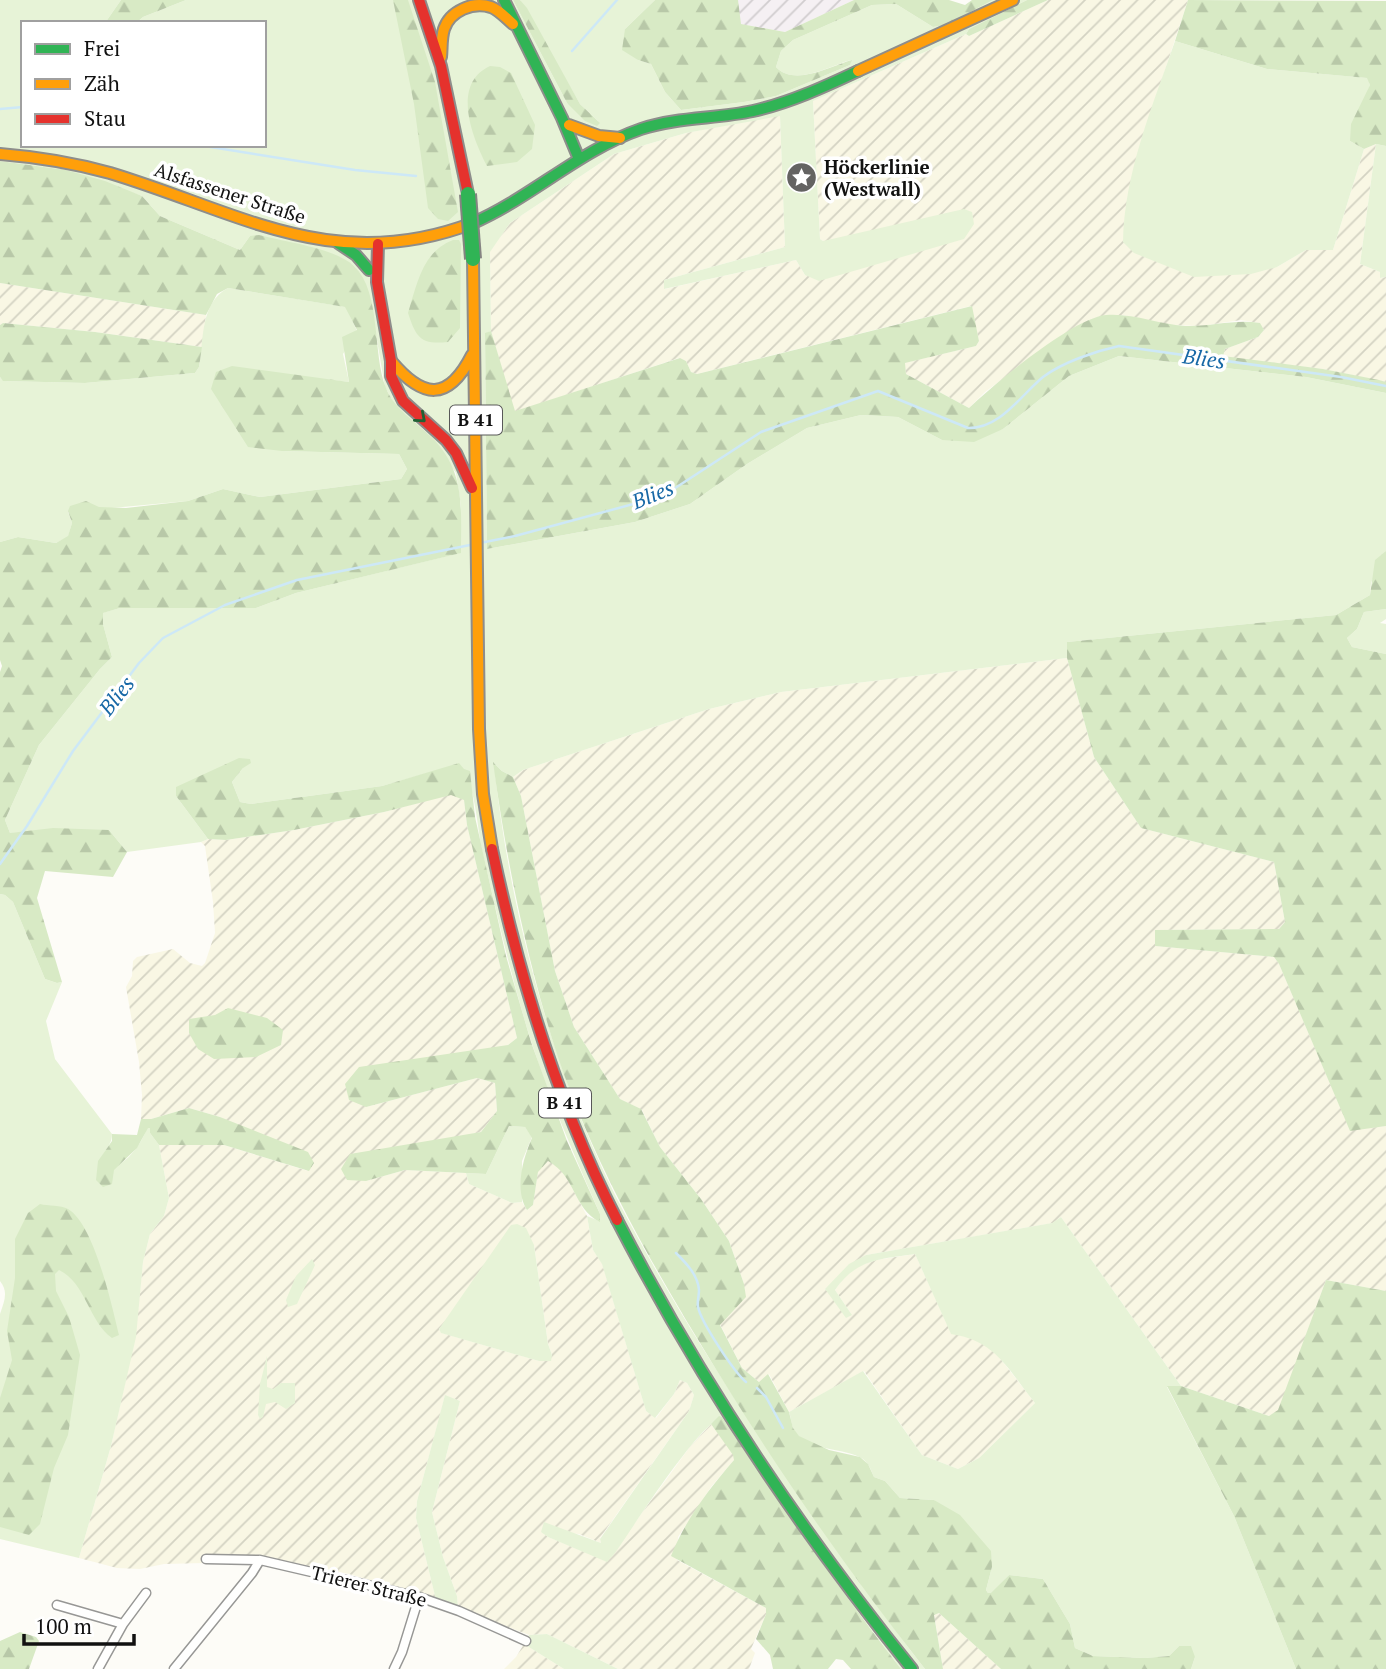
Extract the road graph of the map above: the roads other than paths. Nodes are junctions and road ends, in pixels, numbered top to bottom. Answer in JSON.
{"nodes":[{"id":1,"x":419,"y":0,"type":"edge"},
{"id":2,"x":504,"y":0,"type":"edge"},
{"id":3,"x":1013,"y":0,"type":"edge"},
{"id":4,"x":515,"y":26,"type":"junction"},
{"id":5,"x":441,"y":66,"type":"junction"},
{"id":6,"x":566,"y":121,"type":"junction"},
{"id":7,"x":620,"y":138,"type":"junction"},
{"id":8,"x":0,"y":154,"type":"edge"},
{"id":9,"x":583,"y":156,"type":"junction"},
{"id":10,"x":338,"y":243,"type":"junction"},
{"id":11,"x":373,"y":244,"type":"junction"},
{"id":12,"x":373,"y":276,"type":"junction"},
{"id":13,"x":475,"y":347,"type":"junction"},
{"id":14,"x":391,"y":361,"type":"junction"},
{"id":15,"x":474,"y":495,"type":"junction"},
{"id":16,"x":206,"y":1559,"type":"dead end"},
{"id":17,"x":260,"y":1560,"type":"junction"},
{"id":18,"x":146,"y":1593,"type":"dead end"},
{"id":19,"x":419,"y":1597,"type":"junction"},
{"id":20,"x":57,"y":1605,"type":"dead end"},
{"id":21,"x":123,"y":1624,"type":"junction"},
{"id":22,"x":526,"y":1641,"type":"dead end"},
{"id":23,"x":99,"y":1669,"type":"edge"},
{"id":24,"x":174,"y":1669,"type":"edge"},
{"id":25,"x":394,"y":1669,"type":"edge"},
{"id":26,"x":912,"y":1669,"type":"edge"}],
"edges":[{"from":1,"to":5,"type":"main road","number":"B 41"},
{"from":2,"to":4,"type":"main road"},
{"from":3,"to":7,"type":"main road","name":"Alsfassener Straße"},
{"from":4,"to":5,"type":"main road"},
{"from":4,"to":6,"type":"main road"},
{"from":5,"to":13,"type":"main road","number":"B 41","bridge":true},
{"from":6,"to":7,"type":"main road"},
{"from":6,"to":9,"type":"main road"},
{"from":7,"to":9,"type":"main road","name":"Alsfassener Straße"},
{"from":8,"to":10,"type":"main road","name":"Alsfassener Straße"},
{"from":9,"to":11,"type":"main road","name":"Alsfassener Straße"},
{"from":10,"to":11,"type":"main road","name":"Alsfassener Straße"},
{"from":10,"to":12,"type":"main road"},
{"from":11,"to":12,"type":"main road"},
{"from":12,"to":14,"type":"main road"},
{"from":13,"to":14,"type":"main road"},
{"from":13,"to":15,"type":"main road","number":"B 41"},
{"from":14,"to":15,"type":"main road","one_way":true},
{"from":15,"to":26,"type":"main road","number":"B 41"},
{"from":16,"to":17,"type":"street","name":"Trierer Straße"},
{"from":17,"to":19,"type":"street","name":"Trierer Straße"},
{"from":17,"to":24,"type":"street"},
{"from":18,"to":21,"type":"street"},
{"from":19,"to":22,"type":"street","name":"Trierer Straße"},
{"from":19,"to":25,"type":"street"},
{"from":20,"to":21,"type":"street"},
{"from":21,"to":23,"type":"street"}]}
